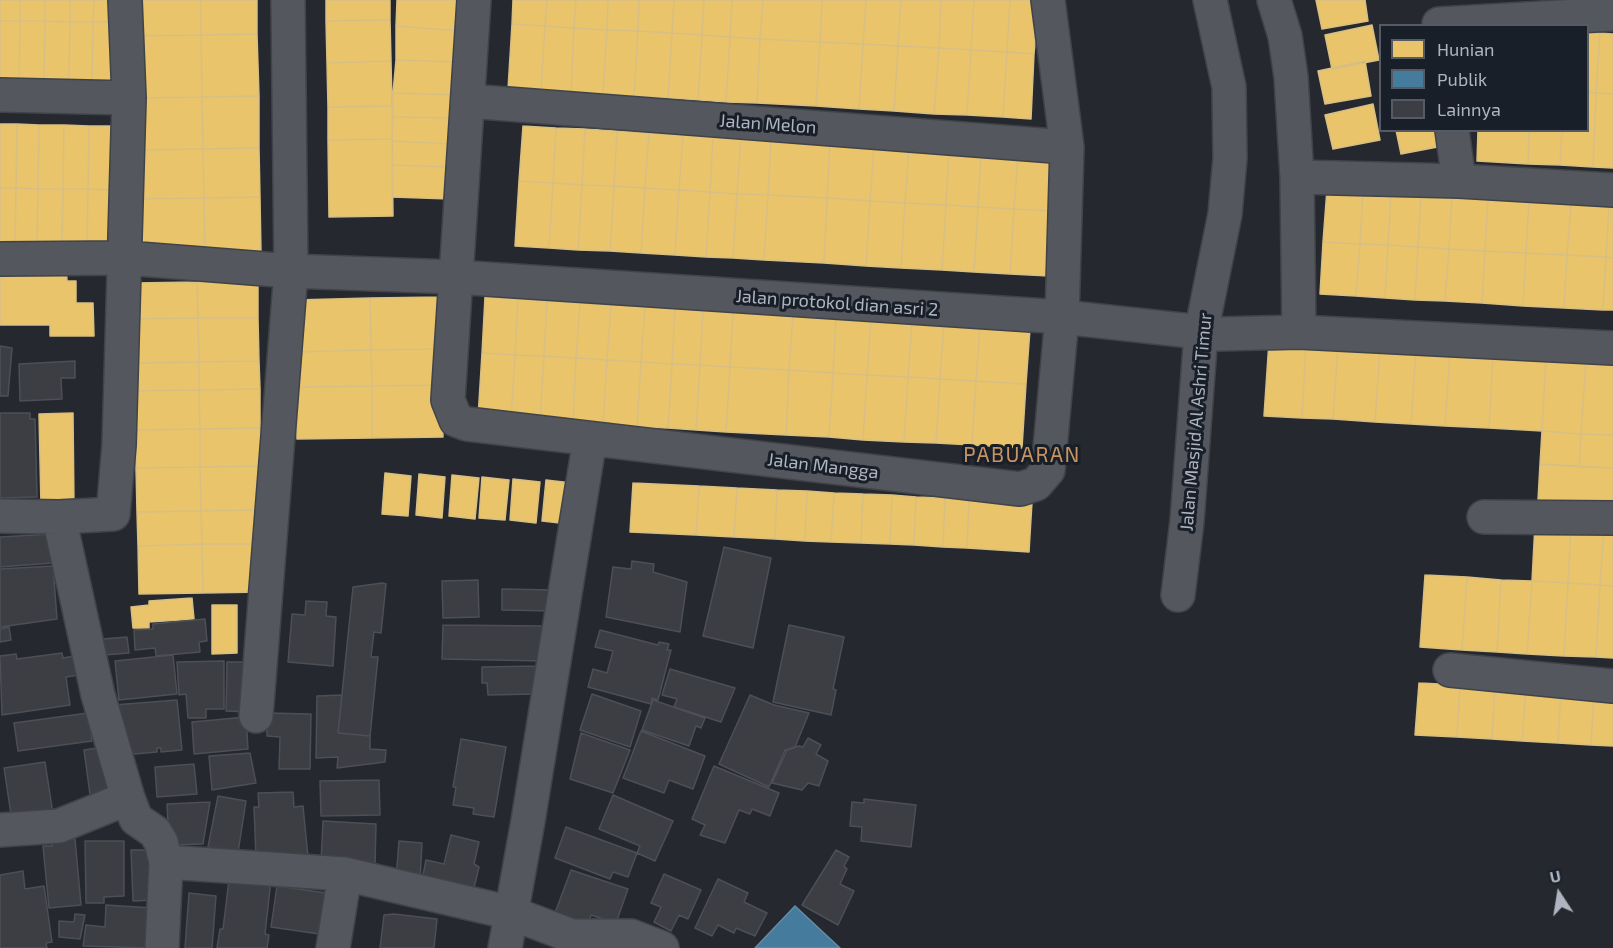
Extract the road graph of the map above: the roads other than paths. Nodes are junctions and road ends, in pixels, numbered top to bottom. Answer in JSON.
{"nodes":[{"id":1,"x":125,"y":0,"type":"edge"},
{"id":2,"x":288,"y":0,"type":"edge"},
{"id":3,"x":474,"y":0,"type":"edge"},
{"id":4,"x":1048,"y":0,"type":"edge"},
{"id":5,"x":1210,"y":0,"type":"edge"},
{"id":6,"x":1274,"y":0,"type":"edge"},
{"id":7,"x":1613,"y":14,"type":"edge"},
{"id":8,"x":1437,"y":16,"type":"edge"},
{"id":9,"x":0,"y":95,"type":"edge"},
{"id":10,"x":129,"y":98,"type":"junction"},
{"id":11,"x":468,"y":101,"type":"junction"},
{"id":12,"x":1452,"y":132,"type":"edge"},
{"id":13,"x":1067,"y":147,"type":"junction"},
{"id":14,"x":1297,"y":177,"type":"junction"},
{"id":15,"x":1459,"y":181,"type":"junction"},
{"id":16,"x":1613,"y":190,"type":"edge"},
{"id":17,"x":125,"y":258,"type":"junction"},
{"id":18,"x":0,"y":259,"type":"edge"},
{"id":19,"x":291,"y":271,"type":"junction"},
{"id":20,"x":455,"y":277,"type":"junction"},
{"id":21,"x":1062,"y":317,"type":"junction"},
{"id":22,"x":1299,"y":332,"type":"junction"},
{"id":23,"x":1210,"y":333,"type":"junction"},
{"id":24,"x":1613,"y":348,"type":"edge"},
{"id":25,"x":590,"y":439,"type":"junction"},
{"id":26,"x":0,"y":516,"type":"edge"},
{"id":27,"x":59,"y":517,"type":"junction"},
{"id":28,"x":1484,"y":517,"type":"dead end"},
{"id":29,"x":1613,"y":518,"type":"edge"},
{"id":30,"x":1178,"y":596,"type":"dead end"},
{"id":31,"x":1450,"y":670,"type":"dead end"},
{"id":32,"x":1613,"y":686,"type":"edge"},
{"id":33,"x":256,"y":716,"type":"dead end"},
{"id":34,"x":128,"y":798,"type":"junction"},
{"id":35,"x":0,"y":830,"type":"edge"},
{"id":36,"x":166,"y":862,"type":"junction"},
{"id":37,"x":345,"y":874,"type":"junction"},
{"id":38,"x":512,"y":914,"type":"junction"},
{"id":39,"x":162,"y":948,"type":"edge"},
{"id":40,"x":333,"y":948,"type":"edge"},
{"id":41,"x":505,"y":948,"type":"edge"},
{"id":42,"x":662,"y":948,"type":"edge"}],
"edges":[{"from":1,"to":10,"type":"street"},
{"from":2,"to":19,"type":"street"},
{"from":3,"to":11,"type":"street"},
{"from":4,"to":13,"type":"street"},
{"from":5,"to":23,"type":"street","name":"Jalan Masjid Al Ashri Timur"},
{"from":6,"to":14,"type":"street"},
{"from":7,"to":8,"type":"street"},
{"from":9,"to":10,"type":"street"},
{"from":10,"to":17,"type":"street"},
{"from":11,"to":13,"type":"street","name":"Jalan Melon"},
{"from":11,"to":20,"type":"street"},
{"from":12,"to":15,"type":"street"},
{"from":13,"to":21,"type":"street"},
{"from":14,"to":15,"type":"street"},
{"from":14,"to":22,"type":"street"},
{"from":15,"to":16,"type":"street"},
{"from":17,"to":18,"type":"street","name":"Jalan protokol dian asri 2"},
{"from":17,"to":19,"type":"street","name":"Jalan protokol dian asri 2"},
{"from":17,"to":27,"type":"street"},
{"from":19,"to":20,"type":"street","name":"Jalan protokol dian asri 2"},
{"from":19,"to":33,"type":"street"},
{"from":20,"to":21,"type":"street","name":"Jalan protokol dian asri 2"},
{"from":20,"to":25,"type":"street","name":"Jalan Mangga"},
{"from":21,"to":23,"type":"street","name":"Jalan protokol dian asri 2"},
{"from":21,"to":25,"type":"street","name":"Jalan Mangga"},
{"from":22,"to":23,"type":"street","name":"Jalan protokol dian asri 2"},
{"from":22,"to":24,"type":"street","name":"Jalan protokol dian asri 2"},
{"from":23,"to":30,"type":"street","name":"Jalan Masjid Al Ashri Timur"},
{"from":25,"to":38,"type":"street"},
{"from":26,"to":27,"type":"street"},
{"from":27,"to":34,"type":"street"},
{"from":28,"to":29,"type":"street"},
{"from":31,"to":32,"type":"street"},
{"from":34,"to":35,"type":"street"},
{"from":34,"to":36,"type":"street"},
{"from":36,"to":37,"type":"street"},
{"from":36,"to":39,"type":"street"},
{"from":37,"to":38,"type":"street"},
{"from":37,"to":40,"type":"street"},
{"from":38,"to":41,"type":"street"},
{"from":38,"to":42,"type":"street"}]}
